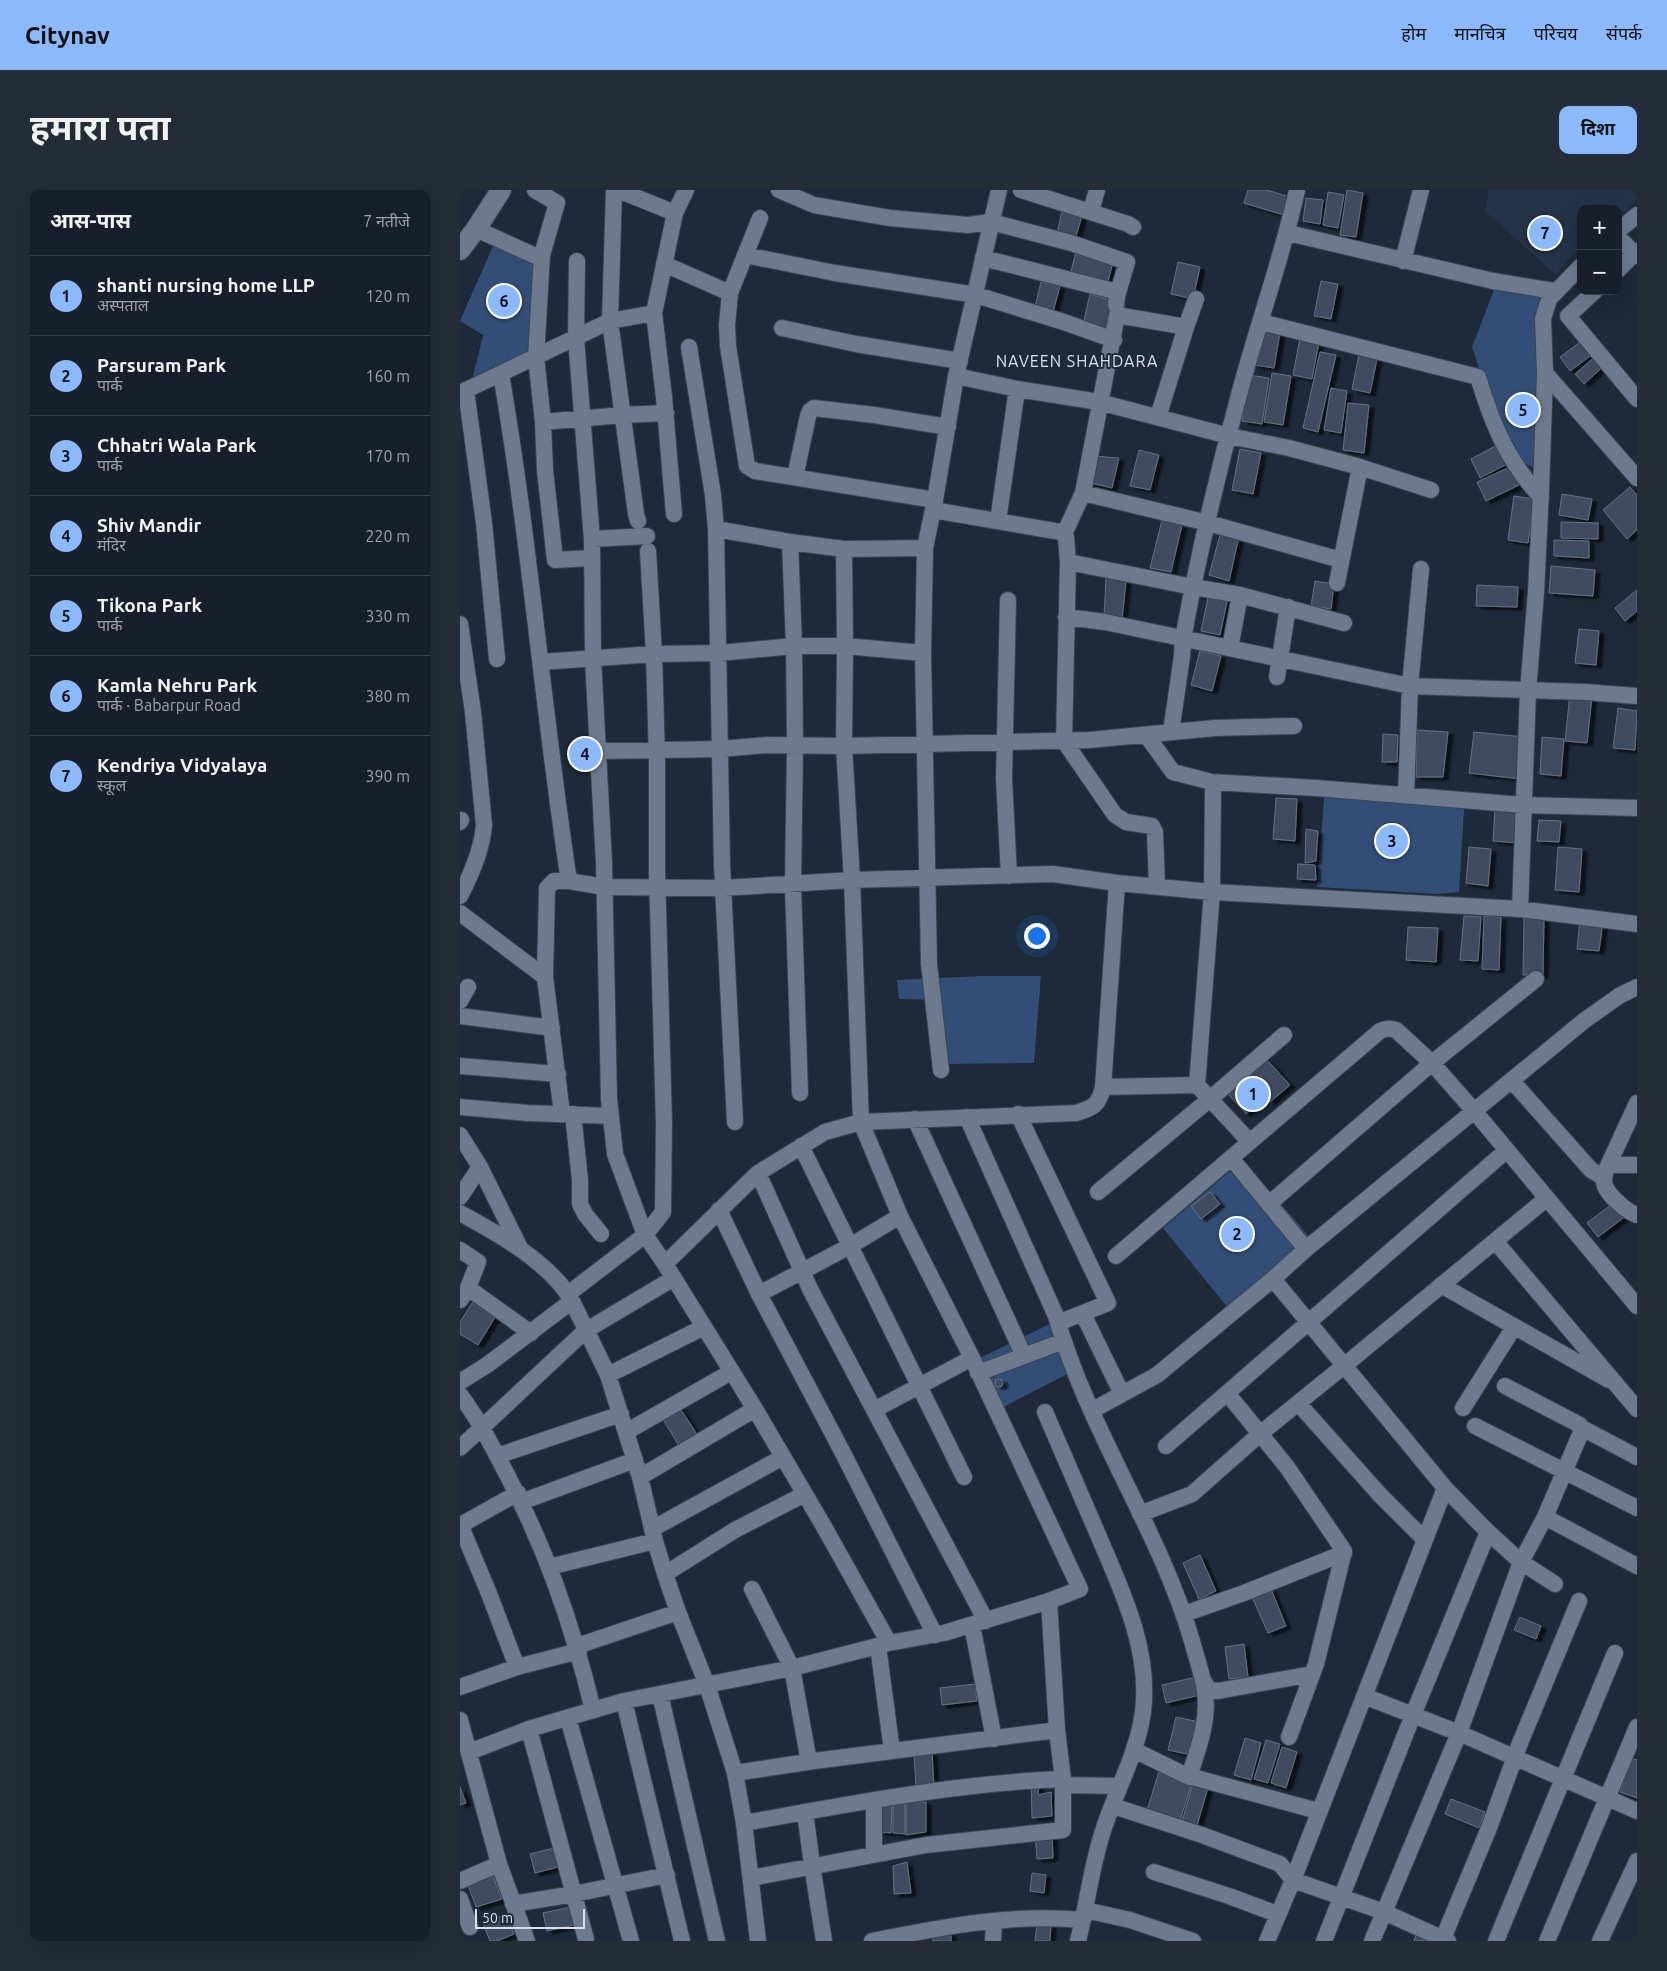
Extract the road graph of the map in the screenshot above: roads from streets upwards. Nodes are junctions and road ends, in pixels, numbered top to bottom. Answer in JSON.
{"nodes":[{"id":1,"x":501,"y":190,"type":"edge"},
{"id":2,"x":535,"y":190,"type":"edge"},
{"id":3,"x":614,"y":190,"type":"edge"},
{"id":4,"x":618,"y":190,"type":"edge"},
{"id":5,"x":686,"y":190,"type":"edge"},
{"id":6,"x":779,"y":190,"type":"edge"},
{"id":7,"x":998,"y":190,"type":"edge"},
{"id":8,"x":1021,"y":190,"type":"edge"},
{"id":9,"x":1097,"y":190,"type":"edge"},
{"id":10,"x":1297,"y":190,"type":"edge"},
{"id":11,"x":1421,"y":190,"type":"edge"},
{"id":12,"x":1091,"y":211,"type":"junction"},
{"id":13,"x":675,"y":213,"type":"junction"},
{"id":14,"x":1637,"y":215,"type":"edge"},
{"id":15,"x":760,"y":218,"type":"dead end"},
{"id":16,"x":991,"y":222,"type":"junction"},
{"id":17,"x":1133,"y":227,"type":"dead end"},
{"id":18,"x":1622,"y":228,"type":"edge"},
{"id":19,"x":1288,"y":233,"type":"junction"},
{"id":20,"x":466,"y":239,"type":"edge"},
{"id":21,"x":1622,"y":241,"type":"edge"},
{"id":22,"x":1636,"y":254,"type":"edge"},
{"id":23,"x":745,"y":255,"type":"junction"},
{"id":24,"x":983,"y":258,"type":"junction"},
{"id":25,"x":542,"y":259,"type":"junction"},
{"id":26,"x":577,"y":261,"type":"dead end"},
{"id":27,"x":1403,"y":261,"type":"junction"},
{"id":28,"x":664,"y":264,"type":"junction"},
{"id":29,"x":1622,"y":266,"type":"edge"},
{"id":30,"x":1577,"y":270,"type":"edge"},
{"id":31,"x":1554,"y":291,"type":"junction"},
{"id":32,"x":730,"y":293,"type":"junction"},
{"id":33,"x":976,"y":295,"type":"junction"},
{"id":34,"x":1591,"y":295,"type":"edge"},
{"id":35,"x":1117,"y":296,"type":"junction"},
{"id":36,"x":1196,"y":299,"type":"dead end"},
{"id":37,"x":654,"y":313,"type":"junction"},
{"id":38,"x":1117,"y":315,"type":"junction"},
{"id":39,"x":610,"y":320,"type":"junction"},
{"id":40,"x":1261,"y":322,"type":"junction"},
{"id":41,"x":1186,"y":327,"type":"junction"},
{"id":42,"x":782,"y":328,"type":"dead end"},
{"id":43,"x":576,"y":338,"type":"junction"},
{"id":44,"x":1114,"y":340,"type":"junction"},
{"id":45,"x":689,"y":347,"type":"dead end"},
{"id":46,"x":536,"y":357,"type":"junction"},
{"id":47,"x":958,"y":368,"type":"junction"},
{"id":48,"x":1546,"y":373,"type":"junction"},
{"id":49,"x":501,"y":374,"type":"junction"},
{"id":50,"x":1017,"y":389,"type":"junction"},
{"id":51,"x":463,"y":392,"type":"edge"},
{"id":52,"x":1637,"y":399,"type":"edge"},
{"id":53,"x":1099,"y":402,"type":"junction"},
{"id":54,"x":666,"y":414,"type":"junction"},
{"id":55,"x":622,"y":415,"type":"junction"},
{"id":56,"x":1158,"y":417,"type":"junction"},
{"id":57,"x":582,"y":419,"type":"junction"},
{"id":58,"x":543,"y":422,"type":"junction"},
{"id":59,"x":948,"y":427,"type":"junction"},
{"id":60,"x":1229,"y":436,"type":"junction"},
{"id":61,"x":1360,"y":467,"type":"junction"},
{"id":62,"x":795,"y":477,"type":"junction"},
{"id":63,"x":1637,"y":478,"type":"edge"},
{"id":64,"x":1431,"y":490,"type":"dead end"},
{"id":65,"x":1083,"y":493,"type":"junction"},
{"id":66,"x":1541,"y":497,"type":"junction"},
{"id":67,"x":934,"y":505,"type":"junction"},
{"id":68,"x":674,"y":514,"type":"dead end"},
{"id":69,"x":638,"y":521,"type":"dead end"},
{"id":70,"x":998,"y":521,"type":"junction"},
{"id":71,"x":1208,"y":523,"type":"junction"},
{"id":72,"x":716,"y":529,"type":"junction"},
{"id":73,"x":1064,"y":534,"type":"junction"},
{"id":74,"x":592,"y":539,"type":"junction"},
{"id":75,"x":790,"y":542,"type":"junction"},
{"id":76,"x":925,"y":548,"type":"junction"},
{"id":77,"x":844,"y":549,"type":"junction"},
{"id":78,"x":592,"y":558,"type":"junction"},
{"id":79,"x":1341,"y":560,"type":"junction"},
{"id":80,"x":1068,"y":562,"type":"junction"},
{"id":81,"x":1421,"y":569,"type":"dead end"},
{"id":82,"x":1338,"y":584,"type":"dead end"},
{"id":83,"x":1192,"y":587,"type":"junction"},
{"id":84,"x":1240,"y":595,"type":"junction"},
{"id":85,"x":1008,"y":600,"type":"dead end"},
{"id":86,"x":1288,"y":607,"type":"junction"},
{"id":87,"x":1066,"y":617,"type":"junction"},
{"id":88,"x":1344,"y":623,"type":"dead end"},
{"id":89,"x":460,"y":624,"type":"edge"},
{"id":90,"x":1182,"y":639,"type":"junction"},
{"id":91,"x":794,"y":646,"type":"junction"},
{"id":92,"x":845,"y":646,"type":"junction"},
{"id":93,"x":1230,"y":648,"type":"junction"},
{"id":94,"x":719,"y":653,"type":"junction"},
{"id":95,"x":923,"y":653,"type":"junction"},
{"id":96,"x":654,"y":654,"type":"junction"},
{"id":97,"x":593,"y":658,"type":"junction"},
{"id":98,"x":497,"y":659,"type":"dead end"},
{"id":99,"x":1280,"y":660,"type":"junction"},
{"id":100,"x":541,"y":662,"type":"junction"},
{"id":101,"x":1278,"y":677,"type":"dead end"},
{"id":102,"x":1410,"y":686,"type":"junction"},
{"id":103,"x":1528,"y":691,"type":"junction"},
{"id":104,"x":1637,"y":696,"type":"edge"},
{"id":105,"x":466,"y":713,"type":"edge"},
{"id":106,"x":1294,"y":726,"type":"dead end"},
{"id":107,"x":1171,"y":732,"type":"junction"},
{"id":108,"x":1147,"y":736,"type":"junction"},
{"id":109,"x":1064,"y":741,"type":"junction"},
{"id":110,"x":1006,"y":742,"type":"junction"},
{"id":111,"x":925,"y":744,"type":"junction"},
{"id":112,"x":795,"y":745,"type":"junction"},
{"id":113,"x":844,"y":746,"type":"junction"},
{"id":114,"x":720,"y":749,"type":"junction"},
{"id":115,"x":656,"y":750,"type":"junction"},
{"id":116,"x":598,"y":751,"type":"junction"},
{"id":117,"x":1211,"y":782,"type":"junction"},
{"id":118,"x":1406,"y":795,"type":"junction"},
{"id":119,"x":1523,"y":805,"type":"junction"},
{"id":120,"x":1637,"y":808,"type":"edge"},
{"id":121,"x":1009,"y":876,"type":"junction"},
{"id":122,"x":928,"y":879,"type":"junction"},
{"id":123,"x":852,"y":880,"type":"junction"},
{"id":124,"x":569,"y":881,"type":"junction"},
{"id":125,"x":1117,"y":882,"type":"junction"},
{"id":126,"x":793,"y":884,"type":"junction"},
{"id":127,"x":604,"y":886,"type":"junction"},
{"id":128,"x":1157,"y":886,"type":"junction"},
{"id":129,"x":658,"y":888,"type":"junction"},
{"id":130,"x":723,"y":888,"type":"junction"},
{"id":131,"x":1212,"y":892,"type":"junction"},
{"id":132,"x":460,"y":896,"type":"edge"},
{"id":133,"x":1520,"y":909,"type":"junction"},
{"id":134,"x":462,"y":919,"type":"edge"},
{"id":135,"x":1637,"y":924,"type":"edge"},
{"id":136,"x":545,"y":977,"type":"junction"},
{"id":137,"x":1536,"y":979,"type":"dead end"},
{"id":138,"x":1637,"y":987,"type":"edge"},
{"id":139,"x":460,"y":1016,"type":"edge"},
{"id":140,"x":552,"y":1028,"type":"junction"},
{"id":141,"x":1284,"y":1035,"type":"dead end"},
{"id":142,"x":1432,"y":1063,"type":"junction"},
{"id":143,"x":460,"y":1066,"type":"edge"},
{"id":144,"x":941,"y":1070,"type":"dead end"},
{"id":145,"x":558,"y":1074,"type":"junction"},
{"id":146,"x":1512,"y":1081,"type":"junction"},
{"id":147,"x":1197,"y":1085,"type":"junction"},
{"id":148,"x":1103,"y":1087,"type":"junction"},
{"id":149,"x":800,"y":1093,"type":"dead end"},
{"id":150,"x":1210,"y":1099,"type":"junction"},
{"id":151,"x":460,"y":1107,"type":"edge"},
{"id":152,"x":1635,"y":1111,"type":"edge"},
{"id":153,"x":1475,"y":1112,"type":"junction"},
{"id":154,"x":568,"y":1114,"type":"junction"},
{"id":155,"x":1018,"y":1114,"type":"junction"},
{"id":156,"x":611,"y":1116,"type":"junction"},
{"id":157,"x":967,"y":1117,"type":"junction"},
{"id":158,"x":916,"y":1119,"type":"junction"},
{"id":159,"x":736,"y":1122,"type":"dead end"},
{"id":160,"x":861,"y":1122,"type":"junction"},
{"id":161,"x":460,"y":1135,"type":"edge"},
{"id":162,"x":1249,"y":1141,"type":"junction"},
{"id":163,"x":801,"y":1146,"type":"junction"},
{"id":164,"x":1507,"y":1150,"type":"junction"},
{"id":165,"x":1231,"y":1158,"type":"junction"},
{"id":166,"x":1637,"y":1165,"type":"edge"},
{"id":167,"x":480,"y":1167,"type":"junction"},
{"id":168,"x":1606,"y":1172,"type":"junction"},
{"id":169,"x":758,"y":1173,"type":"junction"},
{"id":170,"x":1098,"y":1192,"type":"dead end"},
{"id":171,"x":460,"y":1197,"type":"edge"},
{"id":172,"x":1547,"y":1198,"type":"junction"},
{"id":173,"x":1269,"y":1204,"type":"junction"},
{"id":174,"x":719,"y":1210,"type":"junction"},
{"id":175,"x":460,"y":1213,"type":"edge"},
{"id":176,"x":1637,"y":1215,"type":"edge"},
{"id":177,"x":900,"y":1216,"type":"junction"},
{"id":178,"x":601,"y":1234,"type":"dead end"},
{"id":179,"x":645,"y":1235,"type":"junction"},
{"id":180,"x":1495,"y":1240,"type":"junction"},
{"id":181,"x":850,"y":1246,"type":"junction"},
{"id":182,"x":1306,"y":1249,"type":"junction"},
{"id":183,"x":460,"y":1250,"type":"edge"},
{"id":184,"x":521,"y":1250,"type":"junction"},
{"id":185,"x":1116,"y":1256,"type":"dead end"},
{"id":186,"x":669,"y":1271,"type":"junction"},
{"id":187,"x":802,"y":1271,"type":"junction"},
{"id":188,"x":1273,"y":1279,"type":"junction"},
{"id":189,"x":1442,"y":1285,"type":"junction"},
{"id":190,"x":464,"y":1294,"type":"edge"},
{"id":191,"x":759,"y":1294,"type":"junction"},
{"id":192,"x":570,"y":1298,"type":"junction"},
{"id":193,"x":1637,"y":1306,"type":"edge"},
{"id":194,"x":1083,"y":1314,"type":"junction"},
{"id":195,"x":1309,"y":1322,"type":"junction"},
{"id":196,"x":1058,"y":1323,"type":"junction"},
{"id":197,"x":704,"y":1327,"type":"junction"},
{"id":198,"x":1514,"y":1327,"type":"junction"},
{"id":199,"x":585,"y":1331,"type":"junction"},
{"id":200,"x":531,"y":1333,"type":"junction"},
{"id":201,"x":1064,"y":1341,"type":"junction"},
{"id":202,"x":1024,"y":1356,"type":"junction"},
{"id":203,"x":975,"y":1366,"type":"junction"},
{"id":204,"x":1345,"y":1366,"type":"junction"},
{"id":205,"x":731,"y":1372,"type":"junction"},
{"id":206,"x":608,"y":1375,"type":"junction"},
{"id":207,"x":460,"y":1382,"type":"edge"},
{"id":208,"x":919,"y":1385,"type":"junction"},
{"id":209,"x":1617,"y":1385,"type":"junction"},
{"id":210,"x":1505,"y":1386,"type":"dead end"},
{"id":211,"x":1226,"y":1393,"type":"junction"},
{"id":212,"x":1122,"y":1394,"type":"junction"},
{"id":213,"x":460,"y":1395,"type":"edge"},
{"id":214,"x":1298,"y":1403,"type":"junction"},
{"id":215,"x":1463,"y":1408,"type":"dead end"},
{"id":216,"x":1637,"y":1408,"type":"edge"},
{"id":217,"x":755,"y":1409,"type":"junction"},
{"id":218,"x":874,"y":1410,"type":"junction"},
{"id":219,"x":1091,"y":1411,"type":"junction"},
{"id":220,"x":1045,"y":1412,"type":"dead end"},
{"id":221,"x":621,"y":1414,"type":"junction"},
{"id":222,"x":482,"y":1426,"type":"junction"},
{"id":223,"x":1475,"y":1426,"type":"dead end"},
{"id":224,"x":1582,"y":1428,"type":"junction"},
{"id":225,"x":626,"y":1432,"type":"junction"},
{"id":226,"x":1260,"y":1434,"type":"junction"},
{"id":227,"x":1166,"y":1446,"type":"dead end"},
{"id":228,"x":460,"y":1448,"type":"edge"},
{"id":229,"x":498,"y":1456,"type":"junction"},
{"id":230,"x":783,"y":1457,"type":"junction"},
{"id":231,"x":1637,"y":1457,"type":"edge"},
{"id":232,"x":635,"y":1460,"type":"junction"},
{"id":233,"x":1566,"y":1473,"type":"junction"},
{"id":234,"x":640,"y":1477,"type":"junction"},
{"id":235,"x":964,"y":1477,"type":"dead end"},
{"id":236,"x":1445,"y":1488,"type":"junction"},
{"id":237,"x":805,"y":1494,"type":"junction"},
{"id":238,"x":519,"y":1498,"type":"junction"},
{"id":239,"x":1637,"y":1508,"type":"edge"},
{"id":240,"x":1140,"y":1514,"type":"junction"},
{"id":241,"x":1545,"y":1517,"type":"junction"},
{"id":242,"x":1488,"y":1532,"type":"junction"},
{"id":243,"x":653,"y":1535,"type":"junction"},
{"id":244,"x":1425,"y":1540,"type":"junction"},
{"id":245,"x":1344,"y":1553,"type":"junction"},
{"id":246,"x":1521,"y":1562,"type":"junction"},
{"id":247,"x":1637,"y":1566,"type":"edge"},
{"id":248,"x":550,"y":1567,"type":"junction"},
{"id":249,"x":665,"y":1574,"type":"junction"},
{"id":250,"x":1555,"y":1584,"type":"dead end"},
{"id":251,"x":752,"y":1589,"type":"dead end"},
{"id":252,"x":1050,"y":1601,"type":"junction"},
{"id":253,"x":1579,"y":1601,"type":"dead end"},
{"id":254,"x":678,"y":1612,"type":"junction"},
{"id":255,"x":1184,"y":1614,"type":"junction"},
{"id":256,"x":979,"y":1623,"type":"junction"},
{"id":257,"x":935,"y":1635,"type":"junction"},
{"id":258,"x":883,"y":1644,"type":"junction"},
{"id":259,"x":578,"y":1649,"type":"junction"},
{"id":260,"x":1615,"y":1653,"type":"dead end"},
{"id":261,"x":517,"y":1667,"type":"junction"},
{"id":262,"x":792,"y":1668,"type":"junction"},
{"id":263,"x":1312,"y":1674,"type":"junction"},
{"id":264,"x":1203,"y":1680,"type":"junction"},
{"id":265,"x":707,"y":1684,"type":"junction"},
{"id":266,"x":460,"y":1687,"type":"edge"},
{"id":267,"x":660,"y":1694,"type":"junction"},
{"id":268,"x":1364,"y":1696,"type":"junction"},
{"id":269,"x":624,"y":1701,"type":"junction"},
{"id":270,"x":594,"y":1710,"type":"junction"},
{"id":271,"x":1413,"y":1715,"type":"junction"},
{"id":272,"x":568,"y":1718,"type":"junction"},
{"id":273,"x":1637,"y":1727,"type":"edge"},
{"id":274,"x":461,"y":1728,"type":"edge"},
{"id":275,"x":529,"y":1730,"type":"junction"},
{"id":276,"x":1057,"y":1730,"type":"junction"},
{"id":277,"x":1459,"y":1733,"type":"junction"},
{"id":278,"x":1289,"y":1737,"type":"dead end"},
{"id":279,"x":994,"y":1739,"type":"junction"},
{"id":280,"x":1134,"y":1750,"type":"junction"},
{"id":281,"x":892,"y":1751,"type":"junction"},
{"id":282,"x":469,"y":1752,"type":"junction"},
{"id":283,"x":1515,"y":1757,"type":"junction"},
{"id":284,"x":809,"y":1762,"type":"junction"},
{"id":285,"x":467,"y":1772,"type":"edge"},
{"id":286,"x":735,"y":1773,"type":"junction"},
{"id":287,"x":1189,"y":1777,"type":"junction"},
{"id":288,"x":1562,"y":1778,"type":"junction"},
{"id":289,"x":1063,"y":1782,"type":"junction"},
{"id":290,"x":1120,"y":1786,"type":"junction"},
{"id":291,"x":1607,"y":1799,"type":"junction"},
{"id":292,"x":874,"y":1801,"type":"junction"},
{"id":293,"x":1113,"y":1806,"type":"junction"},
{"id":294,"x":1318,"y":1811,"type":"junction"},
{"id":295,"x":1637,"y":1811,"type":"edge"},
{"id":296,"x":805,"y":1812,"type":"junction"},
{"id":297,"x":744,"y":1823,"type":"junction"},
{"id":298,"x":874,"y":1854,"type":"junction"},
{"id":299,"x":1637,"y":1862,"type":"edge"},
{"id":300,"x":499,"y":1864,"type":"junction"},
{"id":301,"x":812,"y":1866,"type":"junction"},
{"id":302,"x":1154,"y":1872,"type":"dead end"},
{"id":303,"x":667,"y":1875,"type":"junction"},
{"id":304,"x":751,"y":1878,"type":"junction"},
{"id":305,"x":1293,"y":1880,"type":"junction"},
{"id":306,"x":460,"y":1881,"type":"edge"},
{"id":307,"x":615,"y":1885,"type":"junction"},
{"id":308,"x":574,"y":1894,"type":"junction"},
{"id":309,"x":460,"y":1898,"type":"edge"},
{"id":310,"x":1340,"y":1898,"type":"junction"},
{"id":311,"x":513,"y":1904,"type":"junction"},
{"id":312,"x":1384,"y":1912,"type":"junction"},
{"id":313,"x":1277,"y":1914,"type":"junction"},
{"id":314,"x":1084,"y":1915,"type":"junction"},
{"id":315,"x":994,"y":1921,"type":"junction"},
{"id":316,"x":470,"y":1927,"type":"dead end"},
{"id":317,"x":586,"y":1939,"type":"dead end"},
{"id":318,"x":1444,"y":1940,"type":"edge"},
{"id":319,"x":527,"y":1941,"type":"edge"},
{"id":320,"x":631,"y":1941,"type":"edge"},
{"id":321,"x":682,"y":1941,"type":"edge"},
{"id":322,"x":717,"y":1941,"type":"edge"},
{"id":323,"x":758,"y":1941,"type":"edge"},
{"id":324,"x":824,"y":1941,"type":"edge"},
{"id":325,"x":872,"y":1941,"type":"edge"},
{"id":326,"x":993,"y":1941,"type":"edge"},
{"id":327,"x":1078,"y":1941,"type":"edge"},
{"id":328,"x":1193,"y":1941,"type":"edge"},
{"id":329,"x":1267,"y":1941,"type":"edge"},
{"id":330,"x":1324,"y":1941,"type":"edge"},
{"id":331,"x":1372,"y":1941,"type":"edge"},
{"id":332,"x":1496,"y":1941,"type":"edge"},
{"id":333,"x":1547,"y":1941,"type":"edge"},
{"id":334,"x":1600,"y":1941,"type":"edge"}],
"edges":[{"from":1,"to":20,"type":"street"},
{"from":2,"to":25,"type":"street"},
{"from":3,"to":39,"type":"street"},
{"from":4,"to":13,"type":"street"},
{"from":5,"to":13,"type":"street"},
{"from":6,"to":16,"type":"street"},
{"from":7,"to":16,"type":"street"},
{"from":8,"to":12,"type":"street"},
{"from":9,"to":12,"type":"street"},
{"from":10,"to":19,"type":"street"},
{"from":11,"to":27,"type":"street"},
{"from":12,"to":17,"type":"street"},
{"from":13,"to":28,"type":"street"},
{"from":14,"to":18,"type":"street"},
{"from":15,"to":23,"type":"street"},
{"from":16,"to":24,"type":"street"},
{"from":16,"to":35,"type":"street"},
{"from":19,"to":27,"type":"street"},
{"from":19,"to":40,"type":"street"},
{"from":20,"to":25,"type":"street"},
{"from":21,"to":22,"type":"street"},
{"from":22,"to":29,"type":"street"},
{"from":23,"to":32,"type":"street"},
{"from":23,"to":33,"type":"street"},
{"from":24,"to":33,"type":"street"},
{"from":24,"to":35,"type":"street"},
{"from":25,"to":46,"type":"street"},
{"from":26,"to":43,"type":"street"},
{"from":27,"to":31,"type":"street"},
{"from":28,"to":32,"type":"street"},
{"from":28,"to":37,"type":"street"},
{"from":30,"to":31,"type":"street"},
{"from":31,"to":48,"type":"street"},
{"from":32,"to":62,"type":"street"},
{"from":33,"to":44,"type":"street"},
{"from":33,"to":47,"type":"street"},
{"from":34,"to":52,"type":"street"},
{"from":35,"to":38,"type":"street"},
{"from":36,"to":41,"type":"street"},
{"from":37,"to":39,"type":"street"},
{"from":37,"to":54,"type":"street"},
{"from":38,"to":41,"type":"street"},
{"from":38,"to":44,"type":"street"},
{"from":39,"to":43,"type":"street"},
{"from":39,"to":55,"type":"street"},
{"from":40,"to":60,"type":"street"},
{"from":40,"to":66,"type":"street"},
{"from":41,"to":56,"type":"street"},
{"from":42,"to":47,"type":"street"},
{"from":43,"to":46,"type":"street"},
{"from":43,"to":57,"type":"street"},
{"from":44,"to":53,"type":"street"},
{"from":45,"to":72,"type":"street"},
{"from":46,"to":49,"type":"street"},
{"from":46,"to":58,"type":"street"},
{"from":47,"to":50,"type":"street"},
{"from":47,"to":59,"type":"street"},
{"from":48,"to":63,"type":"street"},
{"from":48,"to":66,"type":"street"},
{"from":49,"to":51,"type":"street"},
{"from":49,"to":100,"type":"street"},
{"from":50,"to":53,"type":"street"},
{"from":50,"to":70,"type":"street"},
{"from":51,"to":98,"type":"street"},
{"from":53,"to":56,"type":"street"},
{"from":53,"to":65,"type":"street"},
{"from":54,"to":55,"type":"street"},
{"from":54,"to":68,"type":"street"},
{"from":55,"to":57,"type":"street"},
{"from":55,"to":69,"type":"street"},
{"from":56,"to":60,"type":"street"},
{"from":57,"to":58,"type":"street"},
{"from":57,"to":74,"type":"street"},
{"from":58,"to":78,"type":"street"},
{"from":59,"to":62,"type":"street"},
{"from":59,"to":67,"type":"street"},
{"from":60,"to":61,"type":"street"},
{"from":60,"to":71,"type":"street"},
{"from":61,"to":64,"type":"street"},
{"from":61,"to":79,"type":"street"},
{"from":62,"to":67,"type":"street"},
{"from":65,"to":71,"type":"street"},
{"from":65,"to":73,"type":"street"},
{"from":66,"to":103,"type":"street"},
{"from":67,"to":70,"type":"street"},
{"from":67,"to":76,"type":"street"},
{"from":70,"to":73,"type":"street"},
{"from":71,"to":79,"type":"street"},
{"from":71,"to":83,"type":"street"},
{"from":72,"to":75,"type":"street"},
{"from":72,"to":94,"type":"street"},
{"from":73,"to":80,"type":"street"},
{"from":74,"to":78,"type":"street"},
{"from":74,"to":96,"type":"street"},
{"from":75,"to":77,"type":"street"},
{"from":75,"to":91,"type":"street"},
{"from":76,"to":77,"type":"street"},
{"from":76,"to":95,"type":"street"},
{"from":77,"to":92,"type":"street"},
{"from":78,"to":97,"type":"street"},
{"from":79,"to":82,"type":"street"},
{"from":80,"to":83,"type":"street"},
{"from":80,"to":87,"type":"street"},
{"from":81,"to":102,"type":"street"},
{"from":83,"to":84,"type":"street"},
{"from":83,"to":90,"type":"street"},
{"from":84,"to":86,"type":"street"},
{"from":84,"to":93,"type":"street"},
{"from":85,"to":110,"type":"street"},
{"from":86,"to":88,"type":"street"},
{"from":86,"to":99,"type":"street"},
{"from":87,"to":90,"type":"street"},
{"from":87,"to":109,"type":"street"},
{"from":89,"to":105,"type":"street"},
{"from":90,"to":93,"type":"street"},
{"from":90,"to":107,"type":"street"},
{"from":91,"to":92,"type":"street"},
{"from":91,"to":94,"type":"street"},
{"from":91,"to":112,"type":"street"},
{"from":92,"to":95,"type":"street"},
{"from":92,"to":113,"type":"street"},
{"from":93,"to":99,"type":"street"},
{"from":94,"to":96,"type":"street"},
{"from":94,"to":114,"type":"street"},
{"from":95,"to":111,"type":"street"},
{"from":96,"to":97,"type":"street"},
{"from":96,"to":115,"type":"street"},
{"from":97,"to":100,"type":"street"},
{"from":97,"to":116,"type":"street"},
{"from":99,"to":101,"type":"street"},
{"from":99,"to":102,"type":"street"},
{"from":100,"to":124,"type":"street"},
{"from":102,"to":103,"type":"street"},
{"from":102,"to":118,"type":"street"},
{"from":103,"to":104,"type":"street"},
{"from":103,"to":119,"type":"street"},
{"from":105,"to":132,"type":"street"},
{"from":106,"to":107,"type":"street"},
{"from":107,"to":108,"type":"street"},
{"from":108,"to":109,"type":"street"},
{"from":108,"to":117,"type":"street"},
{"from":109,"to":110,"type":"street"},
{"from":109,"to":128,"type":"street"},
{"from":110,"to":111,"type":"street"},
{"from":110,"to":121,"type":"street"},
{"from":111,"to":113,"type":"street"},
{"from":111,"to":122,"type":"street"},
{"from":112,"to":113,"type":"street"},
{"from":112,"to":114,"type":"street"},
{"from":112,"to":126,"type":"street"},
{"from":113,"to":123,"type":"street"},
{"from":114,"to":115,"type":"street"},
{"from":114,"to":130,"type":"street"},
{"from":115,"to":116,"type":"street"},
{"from":115,"to":129,"type":"street"},
{"from":116,"to":127,"type":"street"},
{"from":117,"to":118,"type":"street"},
{"from":117,"to":131,"type":"street"},
{"from":118,"to":119,"type":"street"},
{"from":119,"to":120,"type":"street"},
{"from":119,"to":133,"type":"street"},
{"from":121,"to":122,"type":"street"},
{"from":121,"to":125,"type":"street"},
{"from":122,"to":123,"type":"street"},
{"from":122,"to":144,"type":"street"},
{"from":123,"to":126,"type":"street"},
{"from":123,"to":160,"type":"street"},
{"from":124,"to":127,"type":"street"},
{"from":124,"to":136,"type":"street"},
{"from":125,"to":128,"type":"street"},
{"from":125,"to":148,"type":"street"},
{"from":126,"to":130,"type":"street"},
{"from":126,"to":149,"type":"street"},
{"from":127,"to":129,"type":"street"},
{"from":127,"to":156,"type":"street"},
{"from":128,"to":131,"type":"street"},
{"from":129,"to":130,"type":"street"},
{"from":129,"to":179,"type":"street"},
{"from":130,"to":159,"type":"street"},
{"from":131,"to":133,"type":"street"},
{"from":131,"to":147,"type":"street"},
{"from":133,"to":135,"type":"street"},
{"from":134,"to":136,"type":"street"},
{"from":136,"to":140,"type":"street"},
{"from":137,"to":142,"type":"street"},
{"from":138,"to":146,"type":"street"},
{"from":139,"to":140,"type":"street"},
{"from":140,"to":145,"type":"street"},
{"from":141,"to":150,"type":"street"},
{"from":142,"to":153,"type":"street"},
{"from":142,"to":162,"type":"street"},
{"from":142,"to":173,"type":"street"},
{"from":143,"to":145,"type":"street"},
{"from":145,"to":154,"type":"street"},
{"from":146,"to":153,"type":"street"},
{"from":146,"to":168,"type":"street"},
{"from":147,"to":148,"type":"street"},
{"from":147,"to":150,"type":"street"},
{"from":148,"to":155,"type":"street"},
{"from":150,"to":162,"type":"street"},
{"from":150,"to":170,"type":"street"},
{"from":151,"to":154,"type":"street"},
{"from":152,"to":168,"type":"street"},
{"from":153,"to":164,"type":"street"},
{"from":153,"to":182,"type":"street"},
{"from":154,"to":156,"type":"street"},
{"from":154,"to":178,"type":"street"},
{"from":155,"to":157,"type":"street"},
{"from":155,"to":194,"type":"street"},
{"from":156,"to":179,"type":"street"},
{"from":157,"to":158,"type":"street"},
{"from":157,"to":196,"type":"street"},
{"from":158,"to":160,"type":"street"},
{"from":158,"to":202,"type":"street"},
{"from":160,"to":163,"type":"street"},
{"from":160,"to":177,"type":"street"},
{"from":161,"to":167,"type":"street"},
{"from":162,"to":165,"type":"street"},
{"from":163,"to":169,"type":"street"},
{"from":163,"to":181,"type":"street"},
{"from":164,"to":172,"type":"street"},
{"from":164,"to":195,"type":"street"},
{"from":165,"to":173,"type":"street"},
{"from":165,"to":185,"type":"street"},
{"from":166,"to":168,"type":"street"},
{"from":167,"to":171,"type":"street"},
{"from":167,"to":184,"type":"street"},
{"from":168,"to":176,"type":"street"},
{"from":169,"to":174,"type":"street"},
{"from":169,"to":187,"type":"street"},
{"from":172,"to":180,"type":"street"},
{"from":172,"to":193,"type":"street"},
{"from":173,"to":182,"type":"street"},
{"from":174,"to":186,"type":"street"},
{"from":174,"to":191,"type":"street"},
{"from":175,"to":184,"type":"street"},
{"from":177,"to":181,"type":"street"},
{"from":177,"to":203,"type":"street"},
{"from":179,"to":186,"type":"street"},
{"from":179,"to":192,"type":"street"},
{"from":180,"to":189,"type":"street"},
{"from":180,"to":209,"type":"street"},
{"from":181,"to":187,"type":"street"},
{"from":181,"to":208,"type":"street"},
{"from":182,"to":188,"type":"street"},
{"from":183,"to":190,"type":"street"},
{"from":184,"to":192,"type":"street"},
{"from":186,"to":197,"type":"street"},
{"from":186,"to":199,"type":"street"},
{"from":187,"to":191,"type":"street"},
{"from":187,"to":218,"type":"street"},
{"from":188,"to":195,"type":"street"},
{"from":188,"to":212,"type":"street"},
{"from":189,"to":198,"type":"street"},
{"from":189,"to":204,"type":"street"},
{"from":190,"to":200,"type":"street"},
{"from":191,"to":257,"type":"street"},
{"from":192,"to":199,"type":"street"},
{"from":192,"to":200,"type":"street"},
{"from":194,"to":196,"type":"street"},
{"from":194,"to":212,"type":"street"},
{"from":195,"to":204,"type":"street"},
{"from":195,"to":211,"type":"street"},
{"from":196,"to":201,"type":"street"},
{"from":197,"to":205,"type":"street"},
{"from":197,"to":206,"type":"street"},
{"from":198,"to":209,"type":"street"},
{"from":198,"to":215,"type":"street"},
{"from":199,"to":206,"type":"street"},
{"from":199,"to":222,"type":"street"},
{"from":200,"to":207,"type":"street"},
{"from":201,"to":202,"type":"street"},
{"from":201,"to":219,"type":"street"},
{"from":202,"to":203,"type":"street"},
{"from":203,"to":208,"type":"street"},
{"from":203,"to":252,"type":"street"},
{"from":204,"to":214,"type":"street"},
{"from":204,"to":236,"type":"street"},
{"from":205,"to":217,"type":"street"},
{"from":205,"to":225,"type":"street"},
{"from":206,"to":221,"type":"street"},
{"from":208,"to":218,"type":"street"},
{"from":208,"to":235,"type":"street"},
{"from":209,"to":216,"type":"street"},
{"from":210,"to":224,"type":"street"},
{"from":211,"to":226,"type":"street"},
{"from":211,"to":227,"type":"street"},
{"from":212,"to":219,"type":"street"},
{"from":213,"to":222,"type":"street"},
{"from":214,"to":226,"type":"street"},
{"from":214,"to":244,"type":"street"},
{"from":217,"to":230,"type":"street"},
{"from":217,"to":234,"type":"street"},
{"from":218,"to":256,"type":"street"},
{"from":219,"to":240,"type":"street"},
{"from":220,"to":280,"type":"street"},
{"from":221,"to":225,"type":"street"},
{"from":221,"to":229,"type":"street"},
{"from":222,"to":228,"type":"street"},
{"from":222,"to":229,"type":"street"},
{"from":223,"to":233,"type":"street"},
{"from":224,"to":231,"type":"street"},
{"from":224,"to":233,"type":"street"},
{"from":225,"to":232,"type":"street"},
{"from":226,"to":240,"type":"street"},
{"from":226,"to":245,"type":"street"},
{"from":229,"to":238,"type":"street"},
{"from":230,"to":237,"type":"street"},
{"from":230,"to":243,"type":"street"},
{"from":232,"to":234,"type":"street"},
{"from":232,"to":238,"type":"street"},
{"from":233,"to":239,"type":"street"},
{"from":233,"to":241,"type":"street"},
{"from":234,"to":243,"type":"street"},
{"from":236,"to":242,"type":"street"},
{"from":236,"to":244,"type":"street"},
{"from":237,"to":249,"type":"street"},
{"from":237,"to":258,"type":"street"},
{"from":238,"to":248,"type":"street"},
{"from":238,"to":261,"type":"street"},
{"from":240,"to":255,"type":"street"},
{"from":241,"to":246,"type":"street"},
{"from":241,"to":247,"type":"street"},
{"from":242,"to":246,"type":"street"},
{"from":242,"to":271,"type":"street"},
{"from":243,"to":248,"type":"street"},
{"from":243,"to":249,"type":"street"},
{"from":244,"to":268,"type":"street"},
{"from":245,"to":255,"type":"street"},
{"from":245,"to":263,"type":"street"},
{"from":246,"to":250,"type":"street"},
{"from":246,"to":277,"type":"street"},
{"from":248,"to":259,"type":"street"},
{"from":249,"to":254,"type":"street"},
{"from":251,"to":262,"type":"street"},
{"from":252,"to":256,"type":"street"},
{"from":252,"to":276,"type":"street"},
{"from":253,"to":283,"type":"street"},
{"from":254,"to":259,"type":"street"},
{"from":254,"to":265,"type":"street"},
{"from":255,"to":264,"type":"street"},
{"from":256,"to":257,"type":"street"},
{"from":256,"to":279,"type":"street"},
{"from":257,"to":258,"type":"street"},
{"from":258,"to":262,"type":"street"},
{"from":258,"to":281,"type":"street"},
{"from":259,"to":261,"type":"street"},
{"from":259,"to":270,"type":"street"},
{"from":260,"to":288,"type":"street"},
{"from":261,"to":266,"type":"street"},
{"from":262,"to":265,"type":"street"},
{"from":262,"to":284,"type":"street"},
{"from":263,"to":264,"type":"street"},
{"from":263,"to":278,"type":"street"},
{"from":264,"to":287,"type":"street"},
{"from":265,"to":267,"type":"street"},
{"from":265,"to":286,"type":"street"},
{"from":267,"to":269,"type":"street"},
{"from":267,"to":322,"type":"street"},
{"from":268,"to":271,"type":"street"},
{"from":268,"to":294,"type":"street"},
{"from":269,"to":270,"type":"street"},
{"from":269,"to":303,"type":"street"},
{"from":270,"to":272,"type":"street"},
{"from":271,"to":277,"type":"street"},
{"from":271,"to":310,"type":"street"},
{"from":272,"to":275,"type":"street"},
{"from":272,"to":307,"type":"street"},
{"from":273,"to":291,"type":"street"},
{"from":274,"to":282,"type":"street"},
{"from":275,"to":282,"type":"street"},
{"from":275,"to":308,"type":"street"},
{"from":276,"to":279,"type":"street"},
{"from":276,"to":289,"type":"street"},
{"from":277,"to":283,"type":"street"},
{"from":277,"to":312,"type":"street"},
{"from":279,"to":281,"type":"street"},
{"from":280,"to":287,"type":"street"},
{"from":280,"to":290,"type":"street"},
{"from":281,"to":284,"type":"street"},
{"from":282,"to":285,"type":"street"},
{"from":283,"to":288,"type":"street"},
{"from":283,"to":318,"type":"street"},
{"from":284,"to":286,"type":"street"},
{"from":285,"to":300,"type":"street"},
{"from":286,"to":297,"type":"street"},
{"from":287,"to":294,"type":"street"},
{"from":288,"to":291,"type":"street"},
{"from":288,"to":332,"type":"street"},
{"from":289,"to":290,"type":"street"},
{"from":289,"to":292,"type":"street"},
{"from":289,"to":298,"type":"street"},
{"from":290,"to":293,"type":"street"},
{"from":291,"to":295,"type":"street"},
{"from":291,"to":333,"type":"street"},
{"from":292,"to":296,"type":"street"},
{"from":292,"to":298,"type":"street"},
{"from":293,"to":305,"type":"street"},
{"from":293,"to":314,"type":"street"},
{"from":294,"to":305,"type":"street"},
{"from":296,"to":297,"type":"street"},
{"from":296,"to":301,"type":"street"},
{"from":297,"to":304,"type":"street"},
{"from":298,"to":301,"type":"street"},
{"from":299,"to":334,"type":"street"},
{"from":300,"to":306,"type":"street"},
{"from":300,"to":311,"type":"street"},
{"from":301,"to":304,"type":"street"},
{"from":301,"to":324,"type":"street"},
{"from":302,"to":313,"type":"street"},
{"from":303,"to":307,"type":"street"},
{"from":303,"to":321,"type":"street"},
{"from":304,"to":323,"type":"street"},
{"from":305,"to":310,"type":"street"},
{"from":305,"to":313,"type":"street"},
{"from":307,"to":308,"type":"street"},
{"from":307,"to":320,"type":"street"},
{"from":308,"to":311,"type":"street"},
{"from":308,"to":317,"type":"street"},
{"from":309,"to":316,"type":"street"},
{"from":310,"to":312,"type":"street"},
{"from":310,"to":330,"type":"street"},
{"from":311,"to":319,"type":"street"},
{"from":312,"to":318,"type":"street"},
{"from":312,"to":331,"type":"street"},
{"from":313,"to":329,"type":"street"},
{"from":314,"to":315,"type":"street"},
{"from":314,"to":327,"type":"street"},
{"from":314,"to":328,"type":"street"},
{"from":315,"to":325,"type":"street"},
{"from":315,"to":326,"type":"street"}]}
